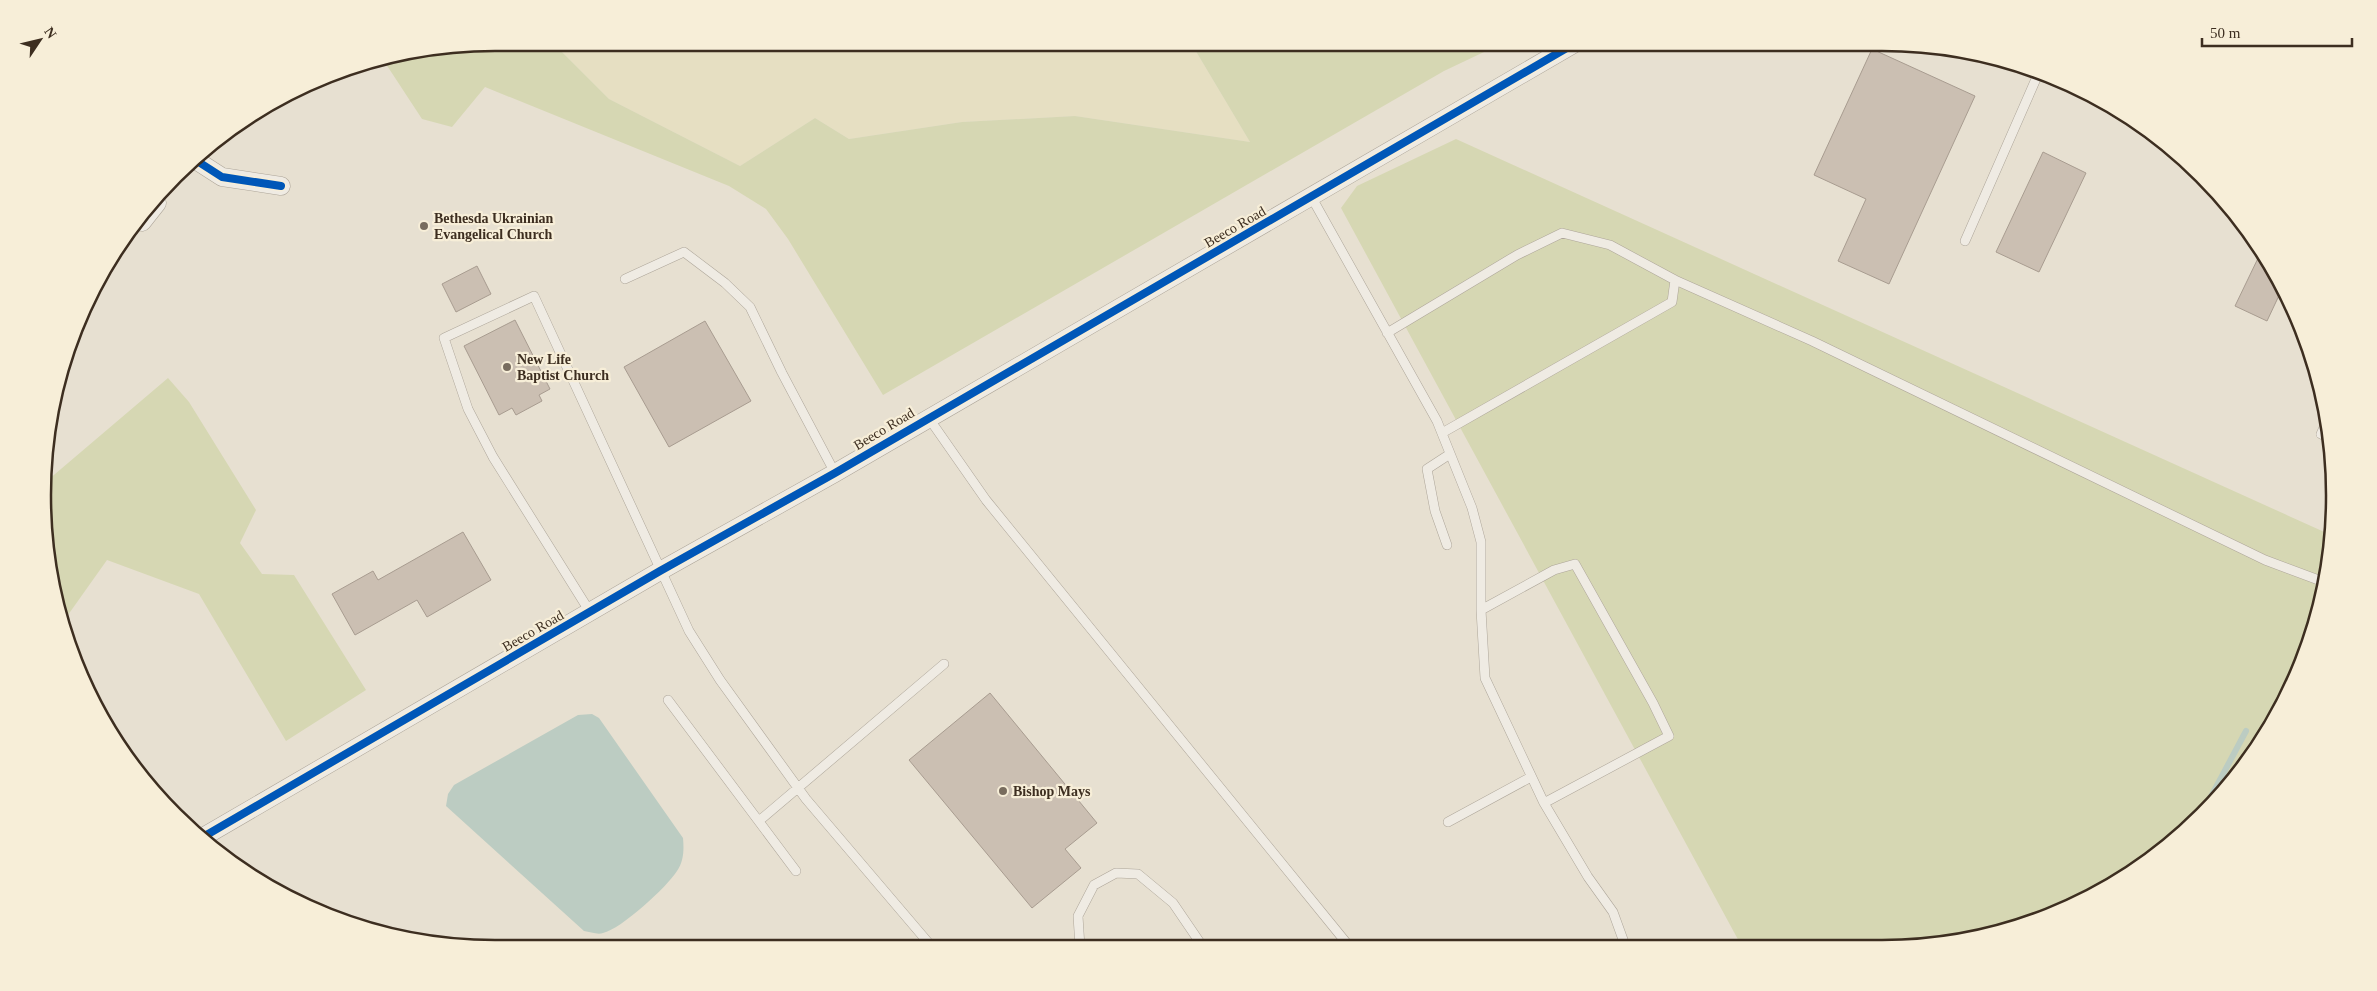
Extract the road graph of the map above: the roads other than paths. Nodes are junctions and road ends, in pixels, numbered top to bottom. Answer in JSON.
{"nodes":[{"id":1,"x":1562,"y":51,"type":"edge"},
{"id":2,"x":2036,"y":79,"type":"edge"},
{"id":3,"x":201,"y":163,"type":"edge"},
{"id":4,"x":281,"y":186,"type":"dead end"},
{"id":5,"x":1312,"y":198,"type":"junction"},
{"id":6,"x":1965,"y":241,"type":"dead end"},
{"id":7,"x":625,"y":279,"type":"dead end"},
{"id":8,"x":1675,"y":280,"type":"junction"},
{"id":9,"x":1388,"y":333,"type":"junction"},
{"id":10,"x":928,"y":417,"type":"junction"},
{"id":11,"x":1442,"y":433,"type":"junction"},
{"id":12,"x":1450,"y":454,"type":"junction"},
{"id":13,"x":835,"y":473,"type":"junction"},
{"id":14,"x":1447,"y":545,"type":"dead end"},
{"id":15,"x":660,"y":571,"type":"junction"},
{"id":16,"x":2317,"y":580,"type":"edge"},
{"id":17,"x":1481,"y":610,"type":"junction"},
{"id":18,"x":590,"y":612,"type":"junction"},
{"id":19,"x":944,"y":664,"type":"dead end"},
{"id":20,"x":668,"y":700,"type":"dead end"},
{"id":21,"x":1531,"y":777,"type":"junction"},
{"id":22,"x":798,"y":788,"type":"junction"},
{"id":23,"x":1544,"y":803,"type":"junction"},
{"id":24,"x":759,"y":820,"type":"junction"},
{"id":25,"x":1448,"y":822,"type":"dead end"},
{"id":26,"x":208,"y":834,"type":"edge"},
{"id":27,"x":796,"y":871,"type":"dead end"},
{"id":28,"x":926,"y":940,"type":"edge"},
{"id":29,"x":1080,"y":940,"type":"edge"},
{"id":30,"x":1198,"y":940,"type":"edge"},
{"id":31,"x":1344,"y":940,"type":"edge"},
{"id":32,"x":1622,"y":940,"type":"edge"}],
"edges":[{"from":1,"to":5,"type":"street","name":"Beeco Road"},
{"from":2,"to":6,"type":"lane"},
{"from":3,"to":4,"type":"street"},
{"from":5,"to":9,"type":"lane"},
{"from":5,"to":10,"type":"street","name":"Beeco Road"},
{"from":7,"to":13,"type":"lane"},
{"from":8,"to":9,"type":"lane"},
{"from":8,"to":11,"type":"lane"},
{"from":8,"to":16,"type":"lane"},
{"from":9,"to":11,"type":"lane"},
{"from":10,"to":13,"type":"street","name":"Beeco Road"},
{"from":10,"to":31,"type":"lane"},
{"from":11,"to":12,"type":"lane"},
{"from":12,"to":14,"type":"lane"},
{"from":12,"to":17,"type":"lane"},
{"from":13,"to":15,"type":"street","name":"Beeco Road"},
{"from":15,"to":18,"type":"street","name":"Beeco Road"},
{"from":15,"to":18,"type":"lane"},
{"from":15,"to":22,"type":"lane"},
{"from":17,"to":21,"type":"lane"},
{"from":17,"to":23,"type":"lane"},
{"from":18,"to":26,"type":"street","name":"Beeco Road"},
{"from":19,"to":22,"type":"lane"},
{"from":20,"to":24,"type":"lane"},
{"from":21,"to":23,"type":"lane"},
{"from":21,"to":25,"type":"lane"},
{"from":22,"to":24,"type":"lane"},
{"from":22,"to":28,"type":"lane"},
{"from":23,"to":32,"type":"lane"},
{"from":24,"to":27,"type":"lane"},
{"from":29,"to":30,"type":"lane"}]}
